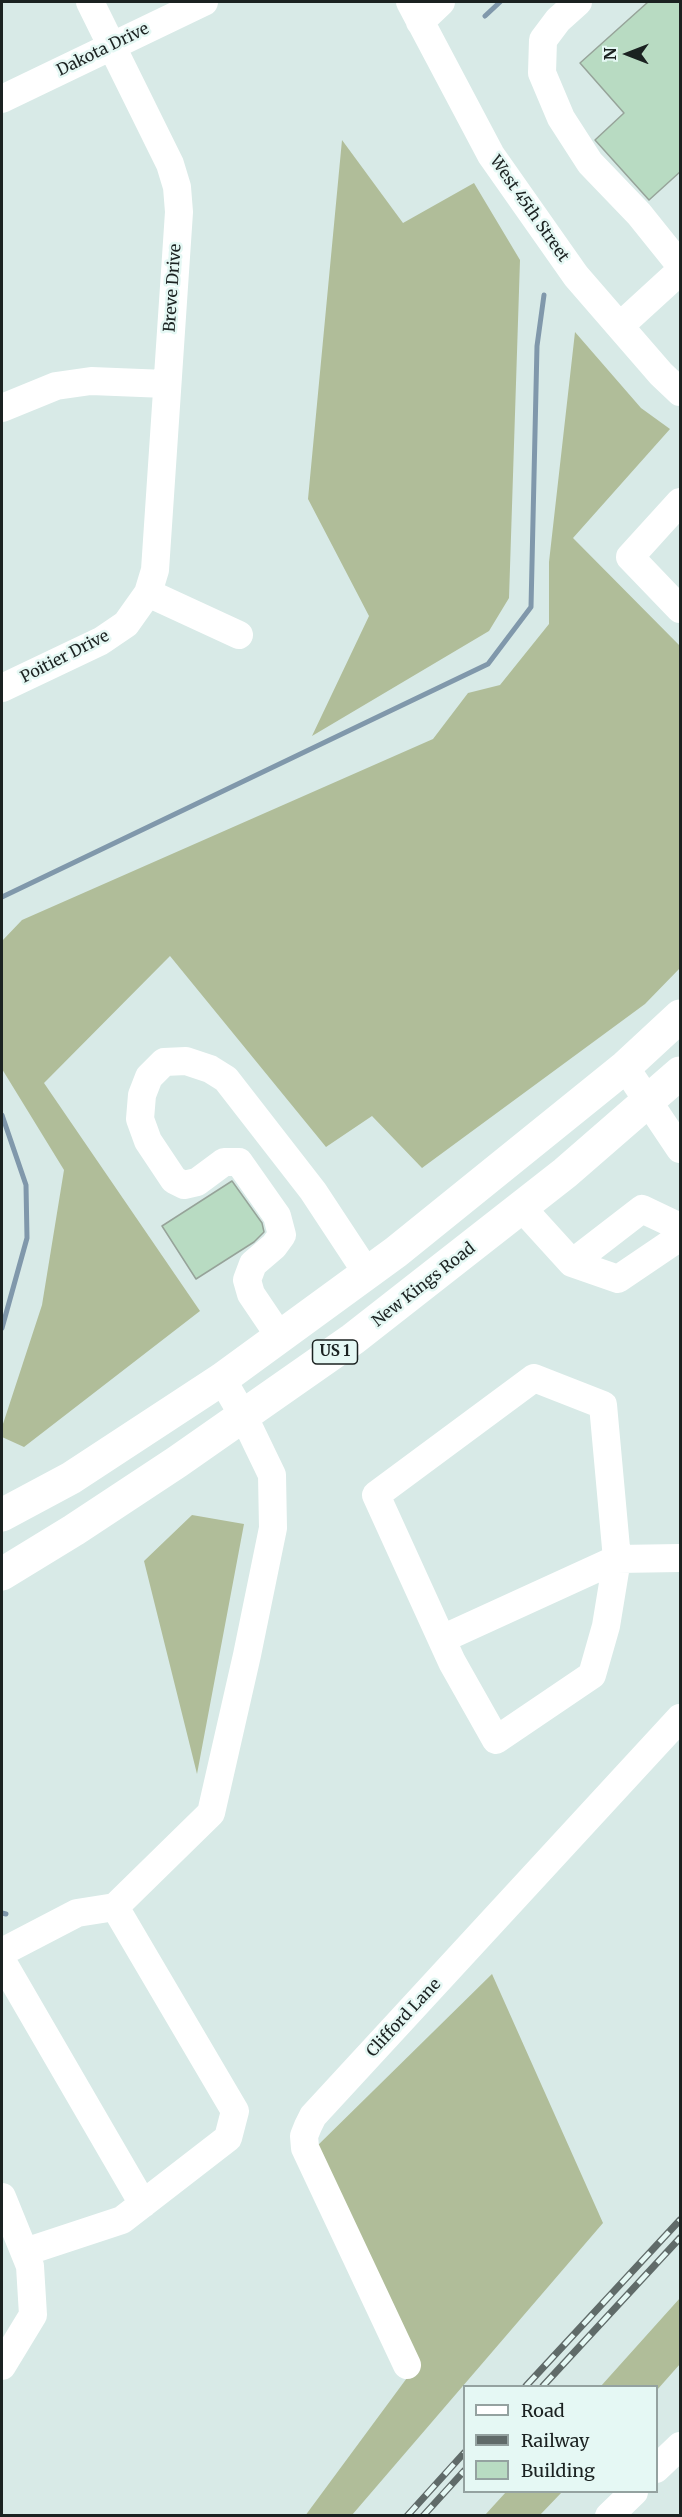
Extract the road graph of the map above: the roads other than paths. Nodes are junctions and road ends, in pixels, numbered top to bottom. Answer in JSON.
{"nodes":[{"id":1,"x":90,"y":2,"type":"edge"},
{"id":2,"x":204,"y":2,"type":"edge"},
{"id":3,"x":441,"y":2,"type":"edge"},
{"id":4,"x":578,"y":2,"type":"edge"},
{"id":5,"x":415,"y":12,"type":"edge"},
{"id":6,"x":112,"y":45,"type":"junction"},
{"id":7,"x":2,"y":99,"type":"edge"},
{"id":8,"x":681,"y":265,"type":"edge"},
{"id":9,"x":681,"y":270,"type":"edge"},
{"id":10,"x":620,"y":326,"type":"junction"},
{"id":11,"x":166,"y":384,"type":"junction"},
{"id":12,"x":681,"y":392,"type":"edge"},
{"id":13,"x":2,"y":408,"type":"edge"},
{"id":14,"x":681,"y":502,"type":"edge"},
{"id":15,"x":148,"y":592,"type":"junction"},
{"id":16,"x":681,"y":609,"type":"edge"},
{"id":17,"x":238,"y":635,"type":"dead end"},
{"id":18,"x":2,"y":688,"type":"edge"},
{"id":19,"x":681,"y":1016,"type":"edge"},
{"id":20,"x":625,"y":1067,"type":"junction"},
{"id":21,"x":681,"y":1073,"type":"edge"},
{"id":22,"x":649,"y":1102,"type":"junction"},
{"id":23,"x":271,"y":1137,"type":"junction"},
{"id":24,"x":681,"y":1149,"type":"edge"},
{"id":25,"x":239,"y":1162,"type":"junction"},
{"id":26,"x":522,"y":1208,"type":"junction"},
{"id":27,"x":674,"y":1226,"type":"edge"},
{"id":28,"x":587,"y":1269,"type":"junction"},
{"id":29,"x":367,"y":1273,"type":"junction"},
{"id":30,"x":280,"y":1337,"type":"junction"},
{"id":31,"x":222,"y":1379,"type":"junction"},
{"id":32,"x":244,"y":1417,"type":"junction"},
{"id":33,"x":2,"y":1515,"type":"edge"},
{"id":34,"x":617,"y":1558,"type":"junction"},
{"id":35,"x":681,"y":1558,"type":"edge"},
{"id":36,"x":2,"y":1574,"type":"edge"},
{"id":37,"x":441,"y":1639,"type":"junction"},
{"id":38,"x":681,"y":1718,"type":"edge"},
{"id":39,"x":115,"y":1907,"type":"junction"},
{"id":40,"x":2,"y":1952,"type":"edge"},
{"id":41,"x":2,"y":1961,"type":"edge"},
{"id":42,"x":2,"y":2196,"type":"edge"},
{"id":43,"x":142,"y":2204,"type":"junction"},
{"id":44,"x":25,"y":2252,"type":"junction"},
{"id":45,"x":407,"y":2365,"type":"dead end"},
{"id":46,"x":2,"y":2366,"type":"edge"},
{"id":47,"x":681,"y":2446,"type":"edge"},
{"id":48,"x":658,"y":2468,"type":"edge"},
{"id":49,"x":633,"y":2493,"type":"edge"},
{"id":50,"x":609,"y":2516,"type":"edge"}],
"edges":[{"from":1,"to":6,"type":"street","name":"Breve Drive"},
{"from":2,"to":6,"type":"street","name":"Dakota Drive"},
{"from":3,"to":5,"type":"street"},
{"from":4,"to":8,"type":"street"},
{"from":5,"to":10,"type":"street","name":"West 45th Street"},
{"from":6,"to":7,"type":"street","name":"Dakota Drive"},
{"from":6,"to":11,"type":"street","name":"Breve Drive"},
{"from":9,"to":10,"type":"street"},
{"from":10,"to":12,"type":"street","name":"West 45th Street"},
{"from":11,"to":13,"type":"street"},
{"from":11,"to":15,"type":"street","name":"Breve Drive"},
{"from":14,"to":16,"type":"street"},
{"from":15,"to":17,"type":"street"},
{"from":15,"to":18,"type":"street","name":"Poitier Drive"},
{"from":19,"to":20,"type":"highway","number":"US 1"},
{"from":20,"to":22,"type":"street"},
{"from":20,"to":29,"type":"highway","number":"US 1"},
{"from":21,"to":22,"type":"highway","name":"New Kings Road","number":"US 1"},
{"from":22,"to":24,"type":"street"},
{"from":22,"to":26,"type":"highway","name":"New Kings Road","number":"US 1"},
{"from":23,"to":25,"type":"street"},
{"from":23,"to":25,"type":"street"},
{"from":23,"to":29,"type":"street"},
{"from":25,"to":30,"type":"street"},
{"from":26,"to":28,"type":"street"},
{"from":26,"to":32,"type":"highway","name":"New Kings Road","number":"US 1"},
{"from":27,"to":28,"type":"street"},
{"from":27,"to":28,"type":"street"},
{"from":29,"to":30,"type":"highway","number":"US 1"},
{"from":30,"to":31,"type":"highway","number":"US 1"},
{"from":31,"to":32,"type":"street"},
{"from":31,"to":33,"type":"highway","number":"US 1"},
{"from":32,"to":36,"type":"highway","name":"New Kings Road","number":"US 1"},
{"from":32,"to":39,"type":"street"},
{"from":34,"to":35,"type":"street"},
{"from":34,"to":37,"type":"street"},
{"from":34,"to":37,"type":"street"},
{"from":34,"to":37,"type":"street"},
{"from":38,"to":45,"type":"street","name":"Clifford Lane"},
{"from":39,"to":40,"type":"street"},
{"from":39,"to":43,"type":"street"},
{"from":41,"to":43,"type":"street"},
{"from":42,"to":44,"type":"street"},
{"from":43,"to":44,"type":"street"},
{"from":44,"to":46,"type":"street"},
{"from":47,"to":48,"type":"street"},
{"from":49,"to":50,"type":"street"}]}
